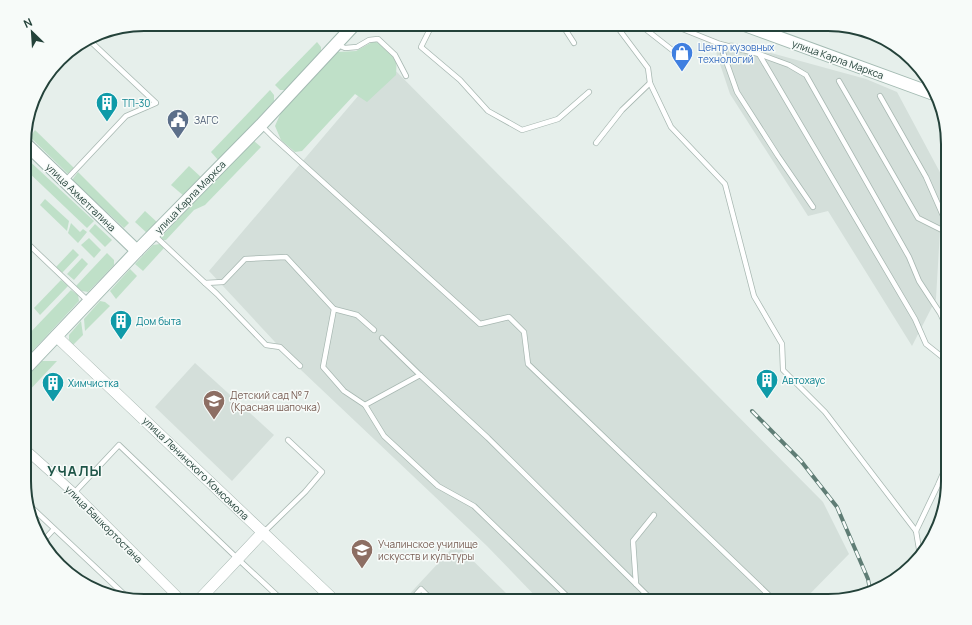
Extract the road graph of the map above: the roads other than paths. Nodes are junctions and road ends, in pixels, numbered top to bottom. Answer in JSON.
{"nodes":[{"id":1,"x":348,"y":31,"type":"edge"},
{"id":2,"x":429,"y":31,"type":"edge"},
{"id":3,"x":566,"y":31,"type":"edge"},
{"id":4,"x":620,"y":31,"type":"edge"},
{"id":5,"x":648,"y":31,"type":"edge"},
{"id":6,"x":688,"y":31,"type":"edge"},
{"id":7,"x":761,"y":31,"type":"edge"},
{"id":8,"x":574,"y":43,"type":"dead end"},
{"id":9,"x":93,"y":44,"type":"edge"},
{"id":10,"x":336,"y":44,"type":"junction"},
{"id":11,"x":720,"y":44,"type":"junction"},
{"id":12,"x":676,"y":53,"type":"dead end"},
{"id":13,"x":759,"y":54,"type":"junction"},
{"id":14,"x":406,"y":76,"type":"dead end"},
{"id":15,"x":839,"y":81,"type":"dead end"},
{"id":16,"x":650,"y":83,"type":"junction"},
{"id":17,"x":589,"y":92,"type":"dead end"},
{"id":18,"x":928,"y":92,"type":"edge"},
{"id":19,"x":880,"y":96,"type":"dead end"},
{"id":20,"x":261,"y":125,"type":"junction"},
{"id":21,"x":596,"y":143,"type":"dead end"},
{"id":22,"x":31,"y":149,"type":"edge"},
{"id":23,"x":64,"y":182,"type":"junction"},
{"id":24,"x":813,"y":207,"type":"dead end"},
{"id":25,"x":941,"y":211,"type":"edge"},
{"id":26,"x":941,"y":230,"type":"edge"},
{"id":27,"x":153,"y":234,"type":"junction"},
{"id":28,"x":31,"y":248,"type":"edge"},
{"id":29,"x":137,"y":251,"type":"junction"},
{"id":30,"x":205,"y":283,"type":"junction"},
{"id":31,"x":89,"y":302,"type":"junction"},
{"id":32,"x":334,"y":309,"type":"junction"},
{"id":33,"x":941,"y":315,"type":"edge"},
{"id":34,"x":374,"y":330,"type":"dead end"},
{"id":35,"x":56,"y":336,"type":"junction"},
{"id":36,"x":382,"y":338,"type":"dead end"},
{"id":37,"x":941,"y":356,"type":"edge"},
{"id":38,"x":31,"y":363,"type":"edge"},
{"id":39,"x":300,"y":366,"type":"dead end"},
{"id":40,"x":420,"y":375,"type":"junction"},
{"id":41,"x":365,"y":405,"type":"junction"},
{"id":42,"x":288,"y":440,"type":"dead end"},
{"id":43,"x":31,"y":454,"type":"edge"},
{"id":44,"x":941,"y":478,"type":"edge"},
{"id":45,"x":74,"y":493,"type":"junction"},
{"id":46,"x":35,"y":511,"type":"edge"},
{"id":47,"x":654,"y":515,"type":"dead end"},
{"id":48,"x":54,"y":529,"type":"junction"},
{"id":49,"x":916,"y":531,"type":"junction"},
{"id":50,"x":263,"y":532,"type":"junction"},
{"id":51,"x":46,"y":537,"type":"edge"},
{"id":52,"x":919,"y":548,"type":"edge"},
{"id":53,"x":238,"y":559,"type":"junction"},
{"id":54,"x":636,"y":584,"type":"junction"},
{"id":55,"x":121,"y":592,"type":"edge"},
{"id":56,"x":175,"y":594,"type":"edge"},
{"id":57,"x":205,"y":594,"type":"edge"},
{"id":58,"x":276,"y":594,"type":"edge"},
{"id":59,"x":329,"y":594,"type":"edge"},
{"id":60,"x":416,"y":594,"type":"edge"},
{"id":61,"x":426,"y":594,"type":"edge"},
{"id":62,"x":565,"y":594,"type":"edge"},
{"id":63,"x":646,"y":594,"type":"edge"},
{"id":64,"x":768,"y":594,"type":"edge"}],
"edges":[{"from":1,"to":10,"type":"main road","name":"улица Карла Маркса"},
{"from":2,"to":17,"type":"lane"},
{"from":3,"to":8,"type":"lane"},
{"from":4,"to":16,"type":"lane"},
{"from":5,"to":12,"type":"lane"},
{"from":6,"to":11,"type":"lane"},
{"from":7,"to":18,"type":"main road","name":"улица Карла Маркса"},
{"from":9,"to":23,"type":"lane"},
{"from":10,"to":14,"type":"lane"},
{"from":10,"to":20,"type":"main road","name":"улица Карла Маркса"},
{"from":11,"to":13,"type":"lane"},
{"from":11,"to":24,"type":"lane"},
{"from":13,"to":33,"type":"lane"},
{"from":13,"to":37,"type":"lane"},
{"from":15,"to":26,"type":"lane"},
{"from":16,"to":21,"type":"lane"},
{"from":16,"to":49,"type":"lane"},
{"from":19,"to":25,"type":"lane"},
{"from":20,"to":27,"type":"main road","name":"улица Карла Маркса"},
{"from":20,"to":64,"type":"lane"},
{"from":22,"to":23,"type":"main road","name":"улица Ахметгалина"},
{"from":23,"to":29,"type":"main road","name":"улица Ахметгалина"},
{"from":27,"to":29,"type":"main road","name":"улица Карла Маркса"},
{"from":27,"to":30,"type":"lane"},
{"from":28,"to":31,"type":"lane"},
{"from":29,"to":31,"type":"main road","name":"улица Карла Маркса"},
{"from":30,"to":32,"type":"lane"},
{"from":30,"to":39,"type":"lane"},
{"from":31,"to":35,"type":"main road","name":"улица Карла Маркса"},
{"from":32,"to":34,"type":"lane"},
{"from":32,"to":41,"type":"lane"},
{"from":35,"to":38,"type":"main road","name":"улица Карла Маркса"},
{"from":35,"to":50,"type":"street","name":"улица Ленинского Комсомола"},
{"from":36,"to":40,"type":"lane"},
{"from":40,"to":41,"type":"lane"},
{"from":40,"to":54,"type":"lane"},
{"from":41,"to":62,"type":"lane"},
{"from":42,"to":50,"type":"lane"},
{"from":43,"to":45,"type":"street","name":"улица Башкортостана"},
{"from":44,"to":49,"type":"lane"},
{"from":45,"to":53,"type":"lane"},
{"from":45,"to":56,"type":"street","name":"улица Башкортостана"},
{"from":46,"to":48,"type":"lane"},
{"from":47,"to":54,"type":"lane"},
{"from":48,"to":51,"type":"lane"},
{"from":48,"to":55,"type":"lane"},
{"from":49,"to":52,"type":"lane"},
{"from":50,"to":53,"type":"street"},
{"from":50,"to":59,"type":"street","name":"улица Ленинского Комсомола"},
{"from":53,"to":57,"type":"street"},
{"from":53,"to":58,"type":"lane"},
{"from":54,"to":63,"type":"lane"},
{"from":60,"to":61,"type":"lane"}]}
